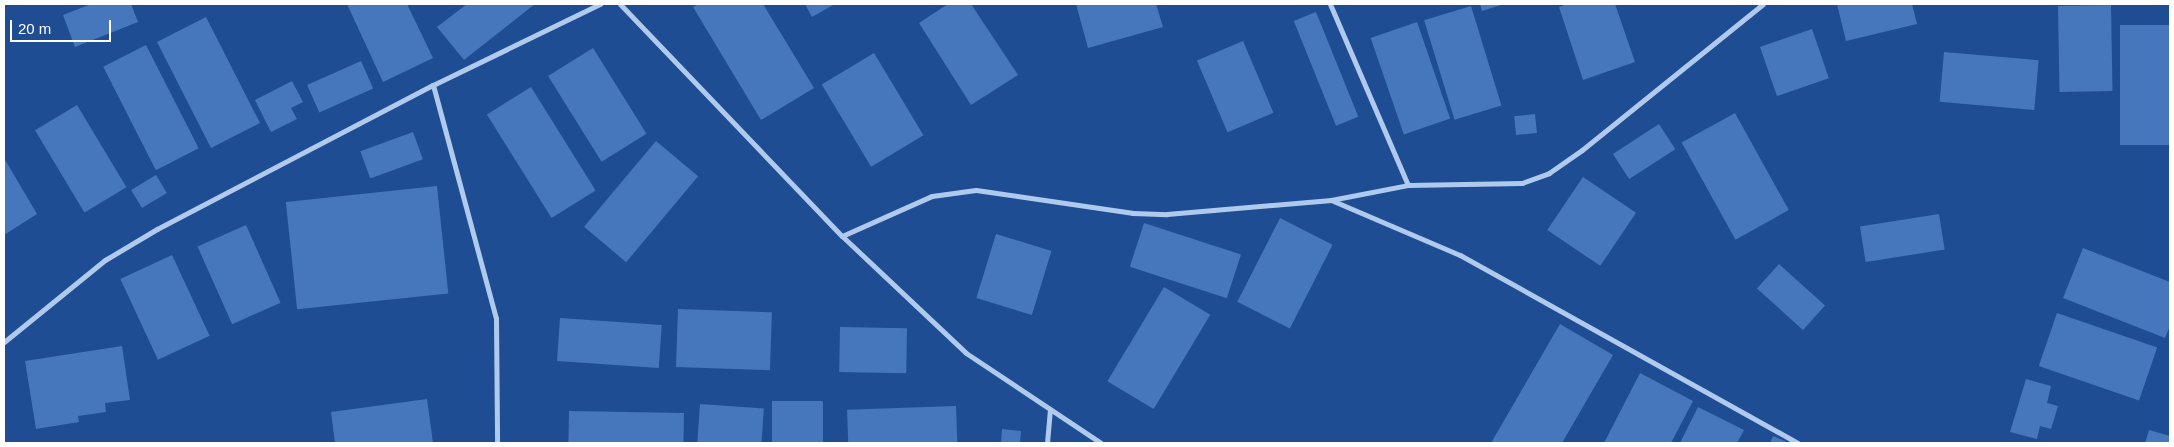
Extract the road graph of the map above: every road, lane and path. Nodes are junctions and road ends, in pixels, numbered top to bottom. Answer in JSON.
{"nodes":[{"id":1,"x":600,"y":4,"type":"edge"},
{"id":2,"x":620,"y":4,"type":"edge"},
{"id":3,"x":1330,"y":4,"type":"edge"},
{"id":4,"x":1763,"y":4,"type":"edge"},
{"id":5,"x":433,"y":85,"type":"junction"},
{"id":6,"x":1408,"y":186,"type":"junction"},
{"id":7,"x":1331,"y":200,"type":"junction"},
{"id":8,"x":842,"y":236,"type":"junction"},
{"id":9,"x":4,"y":342,"type":"edge"},
{"id":10,"x":1050,"y":410,"type":"junction"},
{"id":11,"x":497,"y":443,"type":"edge"},
{"id":12,"x":1047,"y":443,"type":"edge"},
{"id":13,"x":1101,"y":443,"type":"edge"},
{"id":14,"x":1798,"y":443,"type":"edge"}],
"edges":[{"from":1,"to":5,"type":"street"},
{"from":2,"to":8,"type":"street"},
{"from":3,"to":6,"type":"street"},
{"from":4,"to":6,"type":"street"},
{"from":5,"to":9,"type":"street"},
{"from":5,"to":11,"type":"street"},
{"from":6,"to":7,"type":"street"},
{"from":7,"to":8,"type":"street"},
{"from":7,"to":14,"type":"street"},
{"from":8,"to":10,"type":"street"},
{"from":10,"to":12,"type":"street"},
{"from":10,"to":13,"type":"street"}]}
